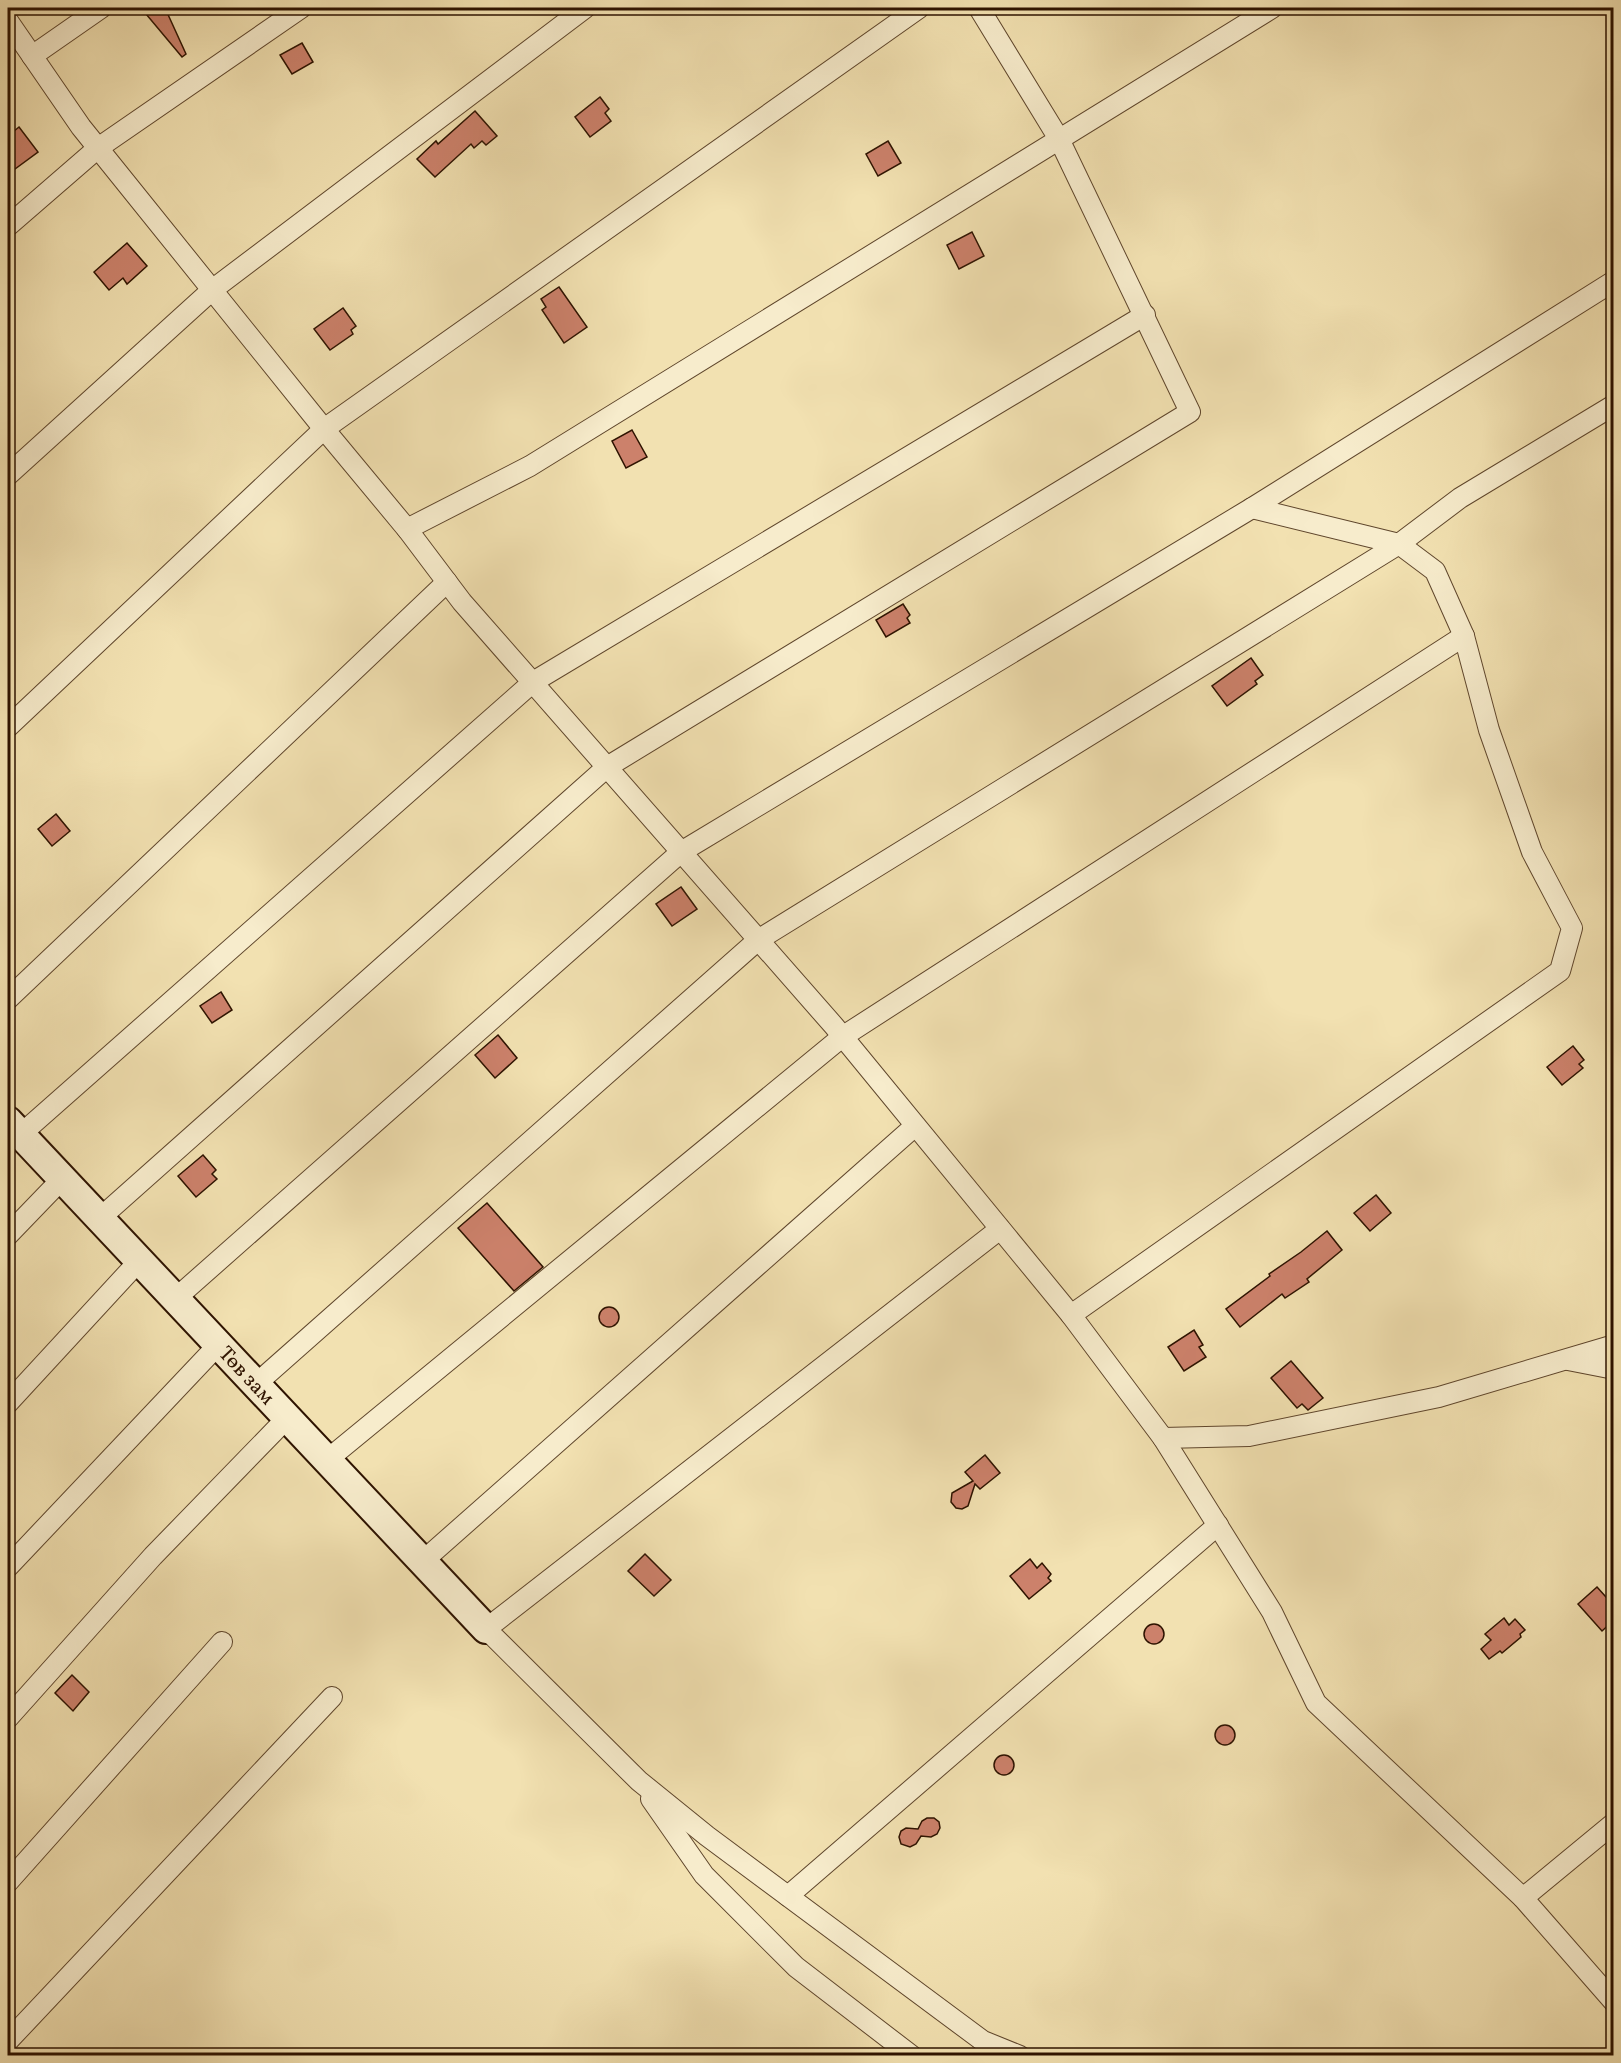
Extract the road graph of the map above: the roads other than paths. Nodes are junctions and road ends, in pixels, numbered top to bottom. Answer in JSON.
{"nodes":[{"id":1,"x":101,"y":8,"type":"edge"},
{"id":2,"x":301,"y":8,"type":"edge"},
{"id":3,"x":585,"y":8,"type":"edge"},
{"id":4,"x":919,"y":8,"type":"edge"},
{"id":5,"x":979,"y":8,"type":"edge"},
{"id":6,"x":1272,"y":8,"type":"edge"},
{"id":7,"x":10,"y":28,"type":"edge"},
{"id":8,"x":32,"y":56,"type":"junction"},
{"id":9,"x":1059,"y":139,"type":"junction"},
{"id":10,"x":98,"y":148,"type":"junction"},
{"id":11,"x":8,"y":226,"type":"edge"},
{"id":12,"x":1614,"y":281,"type":"edge"},
{"id":13,"x":212,"y":290,"type":"junction"},
{"id":14,"x":1145,"y":315,"type":"junction"},
{"id":15,"x":1614,"y":405,"type":"edge"},
{"id":16,"x":324,"y":429,"type":"junction"},
{"id":17,"x":8,"y":475,"type":"edge"},
{"id":18,"x":1252,"y":508,"type":"junction"},
{"id":19,"x":407,"y":529,"type":"junction"},
{"id":20,"x":1399,"y":544,"type":"junction"},
{"id":21,"x":447,"y":582,"type":"junction"},
{"id":22,"x":1464,"y":636,"type":"junction"},
{"id":23,"x":533,"y":682,"type":"junction"},
{"id":24,"x":8,"y":728,"type":"edge"},
{"id":25,"x":607,"y":767,"type":"junction"},
{"id":26,"x":681,"y":852,"type":"junction"},
{"id":27,"x":758,"y":940,"type":"junction"},
{"id":28,"x":8,"y":999,"type":"edge"},
{"id":29,"x":842,"y":1036,"type":"junction"},
{"id":30,"x":915,"y":1126,"type":"junction"},
{"id":31,"x":14,"y":1128,"type":"edge"},
{"id":32,"x":62,"y":1179,"type":"junction"},
{"id":33,"x":99,"y":1219,"type":"junction"},
{"id":34,"x":1000,"y":1229,"type":"junction"},
{"id":35,"x":8,"y":1235,"type":"edge"},
{"id":36,"x":139,"y":1261,"type":"junction"},
{"id":37,"x":175,"y":1299,"type":"junction"},
{"id":38,"x":1071,"y":1315,"type":"junction"},
{"id":39,"x":218,"y":1345,"type":"junction"},
{"id":40,"x":1614,"y":1346,"type":"edge"},
{"id":41,"x":1565,"y":1360,"type":"junction"},
{"id":42,"x":1614,"y":1369,"type":"edge"},
{"id":43,"x":256,"y":1384,"type":"junction"},
{"id":44,"x":8,"y":1403,"type":"edge"},
{"id":45,"x":287,"y":1418,"type":"junction"},
{"id":46,"x":1163,"y":1438,"type":"junction"},
{"id":47,"x":327,"y":1460,"type":"junction"},
{"id":48,"x":1218,"y":1525,"type":"junction"},
{"id":49,"x":423,"y":1561,"type":"junction"},
{"id":50,"x":8,"y":1567,"type":"edge"},
{"id":51,"x":486,"y":1629,"type":"junction"},
{"id":52,"x":222,"y":1642,"type":"dead end"},
{"id":53,"x":332,"y":1697,"type":"dead end"},
{"id":54,"x":8,"y":1718,"type":"edge"},
{"id":55,"x":639,"y":1781,"type":"junction"},
{"id":56,"x":1614,"y":1823,"type":"edge"},
{"id":57,"x":8,"y":1882,"type":"edge"},
{"id":58,"x":788,"y":1896,"type":"junction"},
{"id":59,"x":1522,"y":1898,"type":"junction"},
{"id":60,"x":1610,"y":1990,"type":"edge"},
{"id":61,"x":8,"y":2041,"type":"edge"},
{"id":62,"x":912,"y":2055,"type":"edge"},
{"id":63,"x":1020,"y":2055,"type":"edge"}],
"edges":[{"from":1,"to":8,"type":"street"},
{"from":2,"to":10,"type":"street"},
{"from":3,"to":13,"type":"street"},
{"from":4,"to":16,"type":"street"},
{"from":5,"to":9,"type":"street"},
{"from":6,"to":9,"type":"street"},
{"from":7,"to":8,"type":"street"},
{"from":8,"to":10,"type":"street"},
{"from":9,"to":14,"type":"street"},
{"from":9,"to":19,"type":"street"},
{"from":10,"to":11,"type":"street"},
{"from":10,"to":13,"type":"street"},
{"from":12,"to":18,"type":"street"},
{"from":13,"to":16,"type":"street"},
{"from":13,"to":17,"type":"street"},
{"from":14,"to":23,"type":"street"},
{"from":14,"to":25,"type":"street"},
{"from":15,"to":20,"type":"street"},
{"from":16,"to":19,"type":"street"},
{"from":16,"to":24,"type":"street"},
{"from":18,"to":20,"type":"street"},
{"from":18,"to":26,"type":"street"},
{"from":19,"to":21,"type":"street"},
{"from":20,"to":22,"type":"street"},
{"from":20,"to":27,"type":"street"},
{"from":21,"to":23,"type":"street"},
{"from":21,"to":28,"type":"street"},
{"from":22,"to":29,"type":"street"},
{"from":22,"to":38,"type":"street"},
{"from":23,"to":25,"type":"street"},
{"from":23,"to":31,"type":"street"},
{"from":25,"to":26,"type":"street"},
{"from":25,"to":33,"type":"street"},
{"from":26,"to":27,"type":"street"},
{"from":26,"to":37,"type":"street"},
{"from":27,"to":29,"type":"street"},
{"from":27,"to":43,"type":"street"},
{"from":29,"to":30,"type":"street"},
{"from":29,"to":47,"type":"street"},
{"from":30,"to":34,"type":"street"},
{"from":30,"to":49,"type":"street"},
{"from":31,"to":32,"type":"street","name":"Төв зам"},
{"from":32,"to":33,"type":"street","name":"Төв зам"},
{"from":32,"to":35,"type":"street"},
{"from":33,"to":36,"type":"street","name":"Төв зам"},
{"from":34,"to":38,"type":"street"},
{"from":34,"to":51,"type":"street"},
{"from":36,"to":37,"type":"street","name":"Төв зам"},
{"from":36,"to":44,"type":"street"},
{"from":37,"to":39,"type":"street","name":"Төв зам"},
{"from":38,"to":46,"type":"street"},
{"from":39,"to":43,"type":"street","name":"Төв зам"},
{"from":39,"to":50,"type":"street"},
{"from":40,"to":41,"type":"street"},
{"from":41,"to":42,"type":"street"},
{"from":41,"to":46,"type":"street"},
{"from":43,"to":45,"type":"street","name":"Төв зам"},
{"from":45,"to":47,"type":"street","name":"Төв зам"},
{"from":45,"to":54,"type":"street"},
{"from":46,"to":48,"type":"street"},
{"from":47,"to":49,"type":"street","name":"Төв зам"},
{"from":48,"to":58,"type":"street"},
{"from":48,"to":59,"type":"street"},
{"from":49,"to":51,"type":"street","name":"Төв зам"},
{"from":51,"to":55,"type":"street"},
{"from":52,"to":57,"type":"street"},
{"from":53,"to":61,"type":"street"},
{"from":55,"to":58,"type":"street"},
{"from":55,"to":62,"type":"street"},
{"from":56,"to":59,"type":"street"},
{"from":58,"to":63,"type":"street"},
{"from":59,"to":60,"type":"street"}]}
